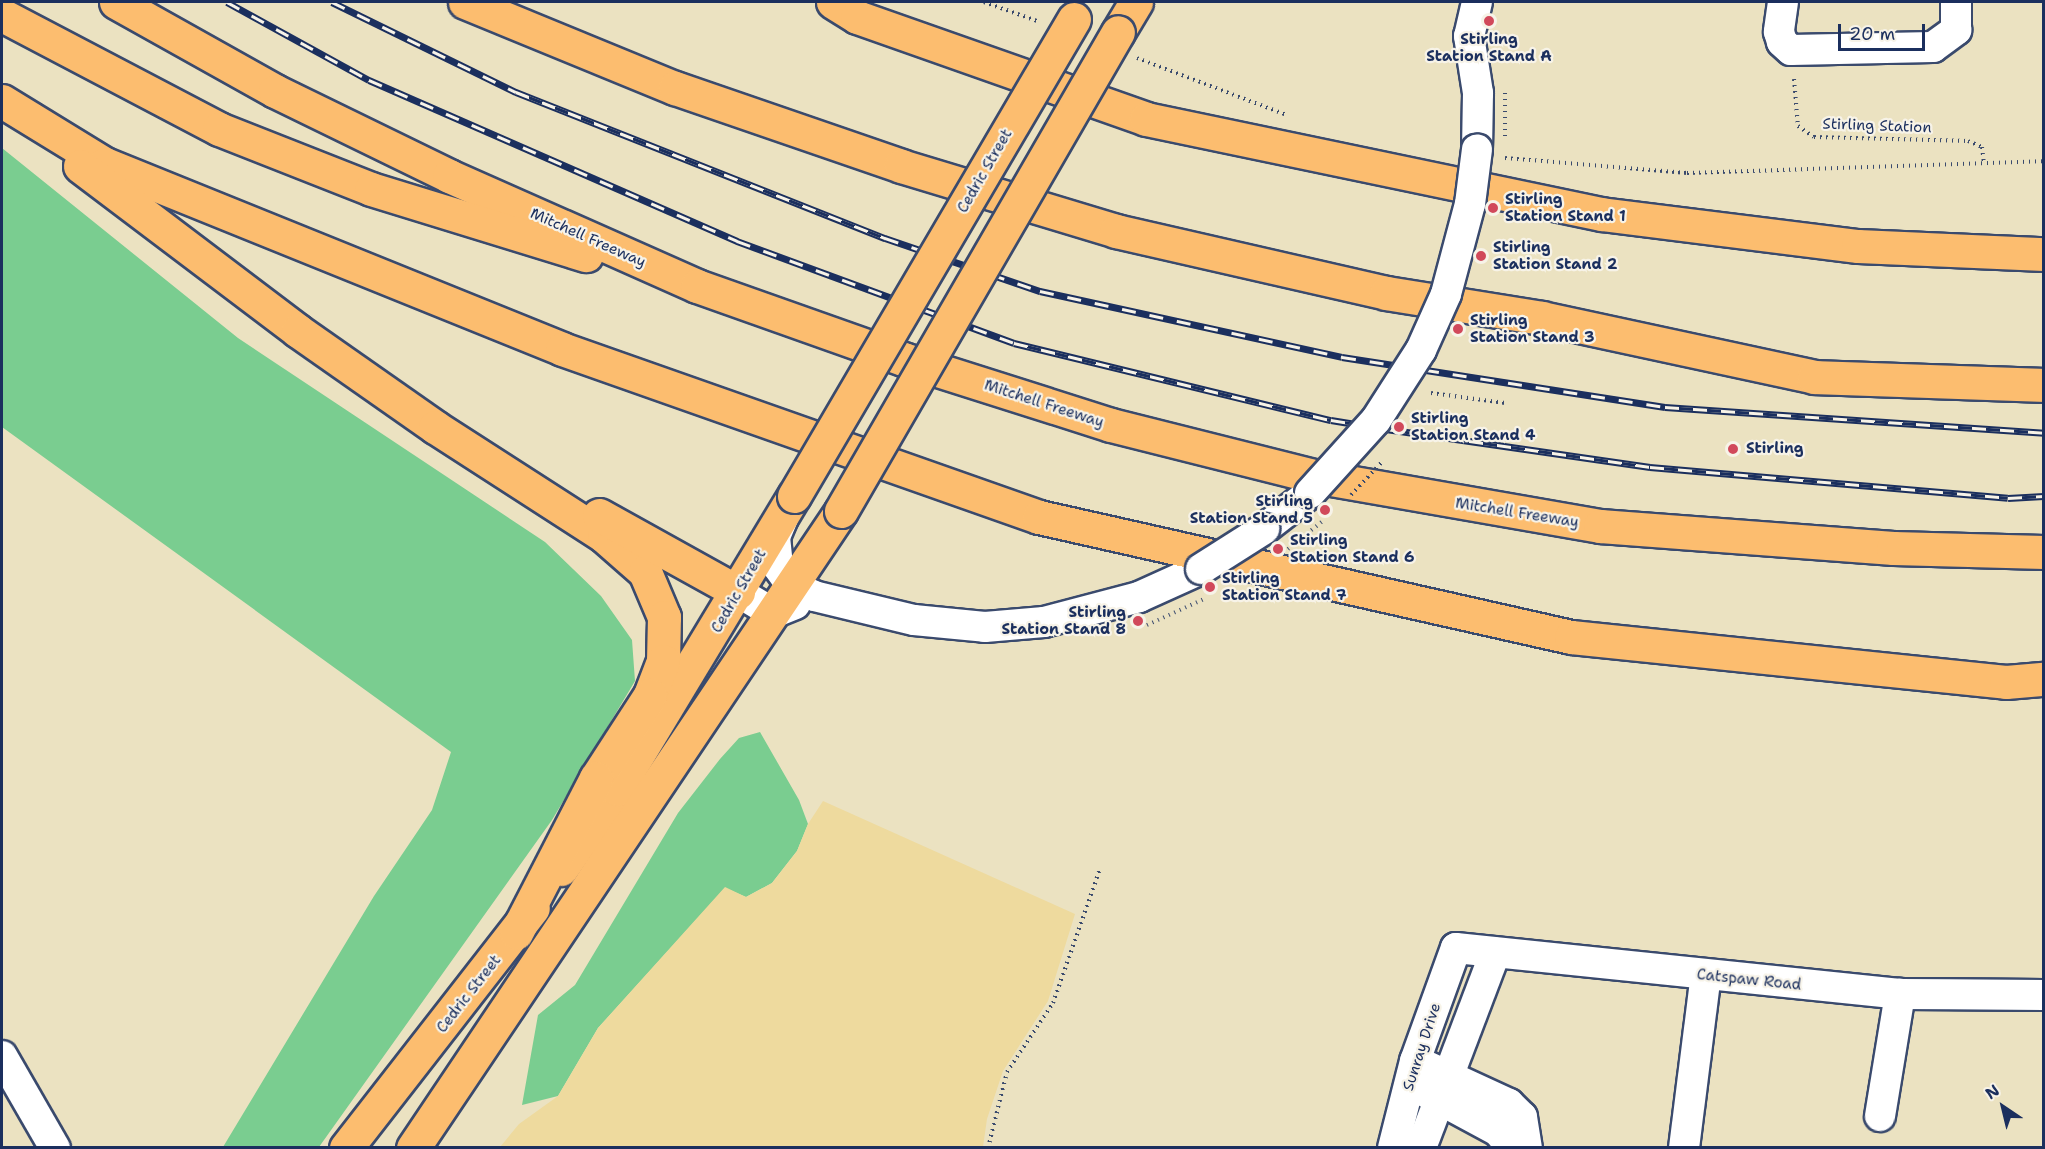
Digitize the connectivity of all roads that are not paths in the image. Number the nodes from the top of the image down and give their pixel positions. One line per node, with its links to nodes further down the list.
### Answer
1 (116, 2): 15 (main road, Mitchell Freeway)
2 (833, 2): 13 (main road)
3 (1136, 2): 20 (main road, bridge)
4 (1477, 2): 20 (street, bridge)
5 (1783, 2): 6 (street)
6 (1956, 2)
7 (473, 4): 16 (main road)
8 (1078, 10): 18 (main road, Cedric Street, bridge)
9 (2, 15): 15 (main road)
10 (2, 101): 23 (main road)
11 (2, 107): 17 (main road)
12 (2043, 235): 13 (main road)
13 (1966, 253): 14 (main road)
14 (2043, 254)
15 (697, 286): 19 (main road, Mitchell Freeway)
16 (2043, 385)
17 (535, 491): 21 (main road); 24 (main road)
18 (794, 496): 20 (street); 21 (main road, Cedric Street)
19 (2043, 552)
20 (803, 591): 22 (main road)
21 (738, 592): 22 (street); 24 (main road, Cedric Street)
22 (773, 613): 37 (main road)
23 (2043, 680)
24 (516, 933): 36 (main road, Cedric Street)
25 (1456, 948): 26 (street, Catspaw Road); 31 (street, Sunray Drive)
26 (1495, 953): 27 (street, Catspaw Road); 32 (street, Sunray Drive)
27 (1706, 975): 28 (street, Catspaw Road); 34 (street)
28 (1900, 994): 29 (street, Catspaw Road); 33 (street)
29 (2043, 995)
30 (2, 1056): 35 (street)
31 (1412, 1073): 32 (street); 38 (street, Sunray Drive)
32 (1442, 1086): 39 (street, Sunray Drive); 40 (street); 41 (street)
33 (1880, 1116)
34 (1685, 1144)
35 (54, 1148)
36 (346, 1148)
37 (413, 1148)
38 (1393, 1148)
39 (1421, 1148)
40 (1512, 1148)
41 (1527, 1148)

